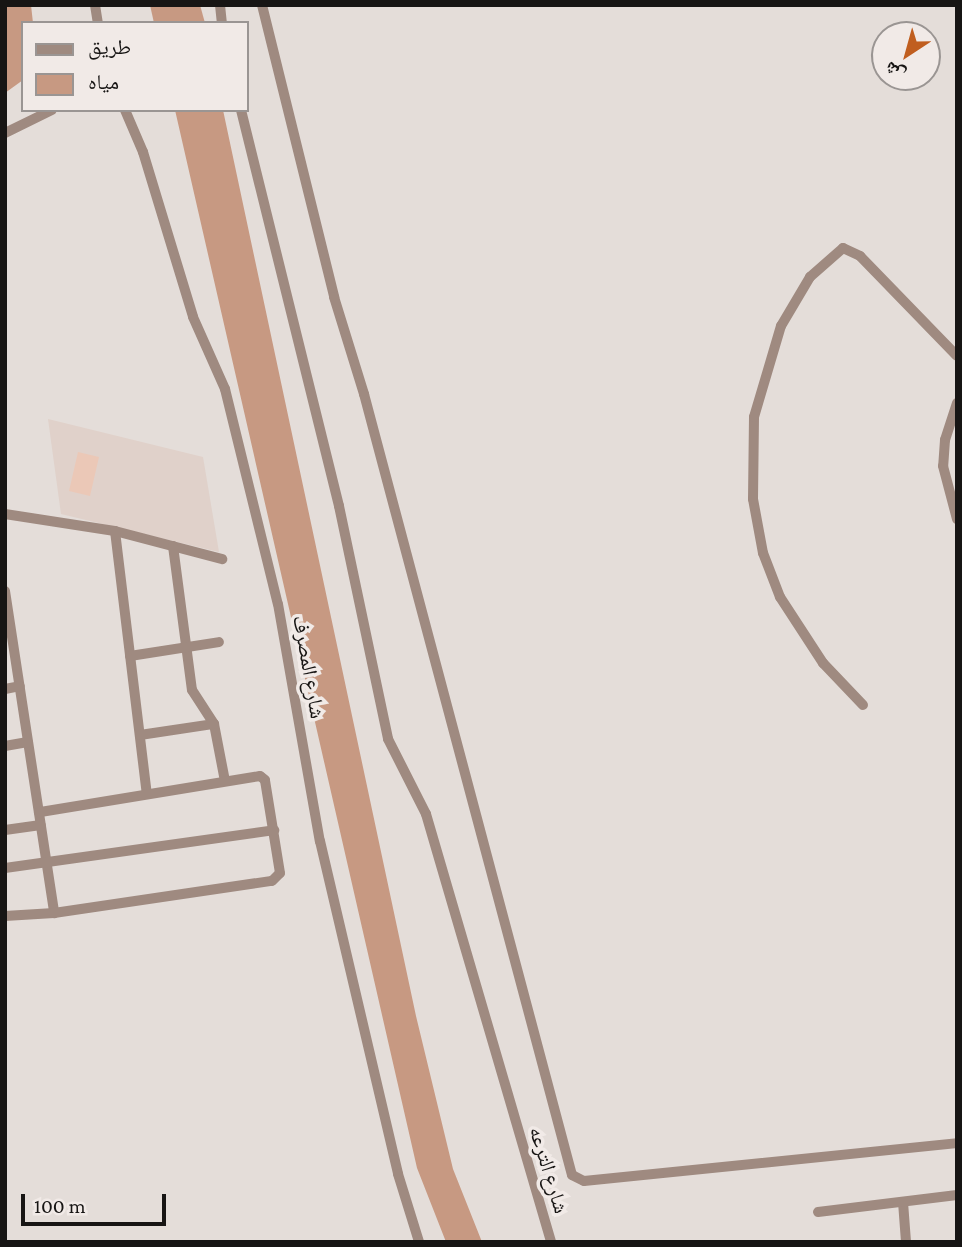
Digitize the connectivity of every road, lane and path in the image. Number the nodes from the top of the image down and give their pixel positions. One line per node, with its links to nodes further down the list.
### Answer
1 (262, 5): 34 (street)
2 (48, 112): 5 (street)
3 (126, 112): 38 (street, شارع المصرف)
4 (241, 112): 39 (street, شارع الترعه)
5 (5, 133)
6 (957, 356): 19 (street)
7 (957, 403): 9 (street)
8 (5, 514): 10 (street)
9 (957, 519)
10 (115, 531): 11 (street); 16 (street)
11 (173, 546): 12 (street); 15 (street)
12 (222, 559)
13 (5, 591): 17 (street)
14 (219, 642): 15 (street)
15 (186, 648): 16 (street); 20 (street)
16 (130, 656): 21 (street)
17 (20, 686): 18 (street); 22 (street)
18 (5, 689)
19 (863, 705)
20 (214, 724): 21 (street); 24 (street)
21 (140, 734): 25 (street)
22 (28, 742): 23 (street); 26 (street)
23 (5, 746)
24 (225, 781): 25 (street); 28 (street)
25 (147, 794): 26 (street)
26 (38, 812): 27 (street)
27 (41, 825): 29 (street); 30 (street)
28 (274, 830): 30 (street); 32 (street)
29 (5, 831)
30 (47, 865): 31 (street); 32 (street)
31 (5, 868)
32 (54, 913): 33 (street)
33 (5, 916)
34 (957, 1143)
35 (957, 1195): 36 (street)
36 (903, 1202): 37 (street); 40 (street)
37 (818, 1212)
38 (419, 1242)
39 (551, 1242)
40 (906, 1242)

